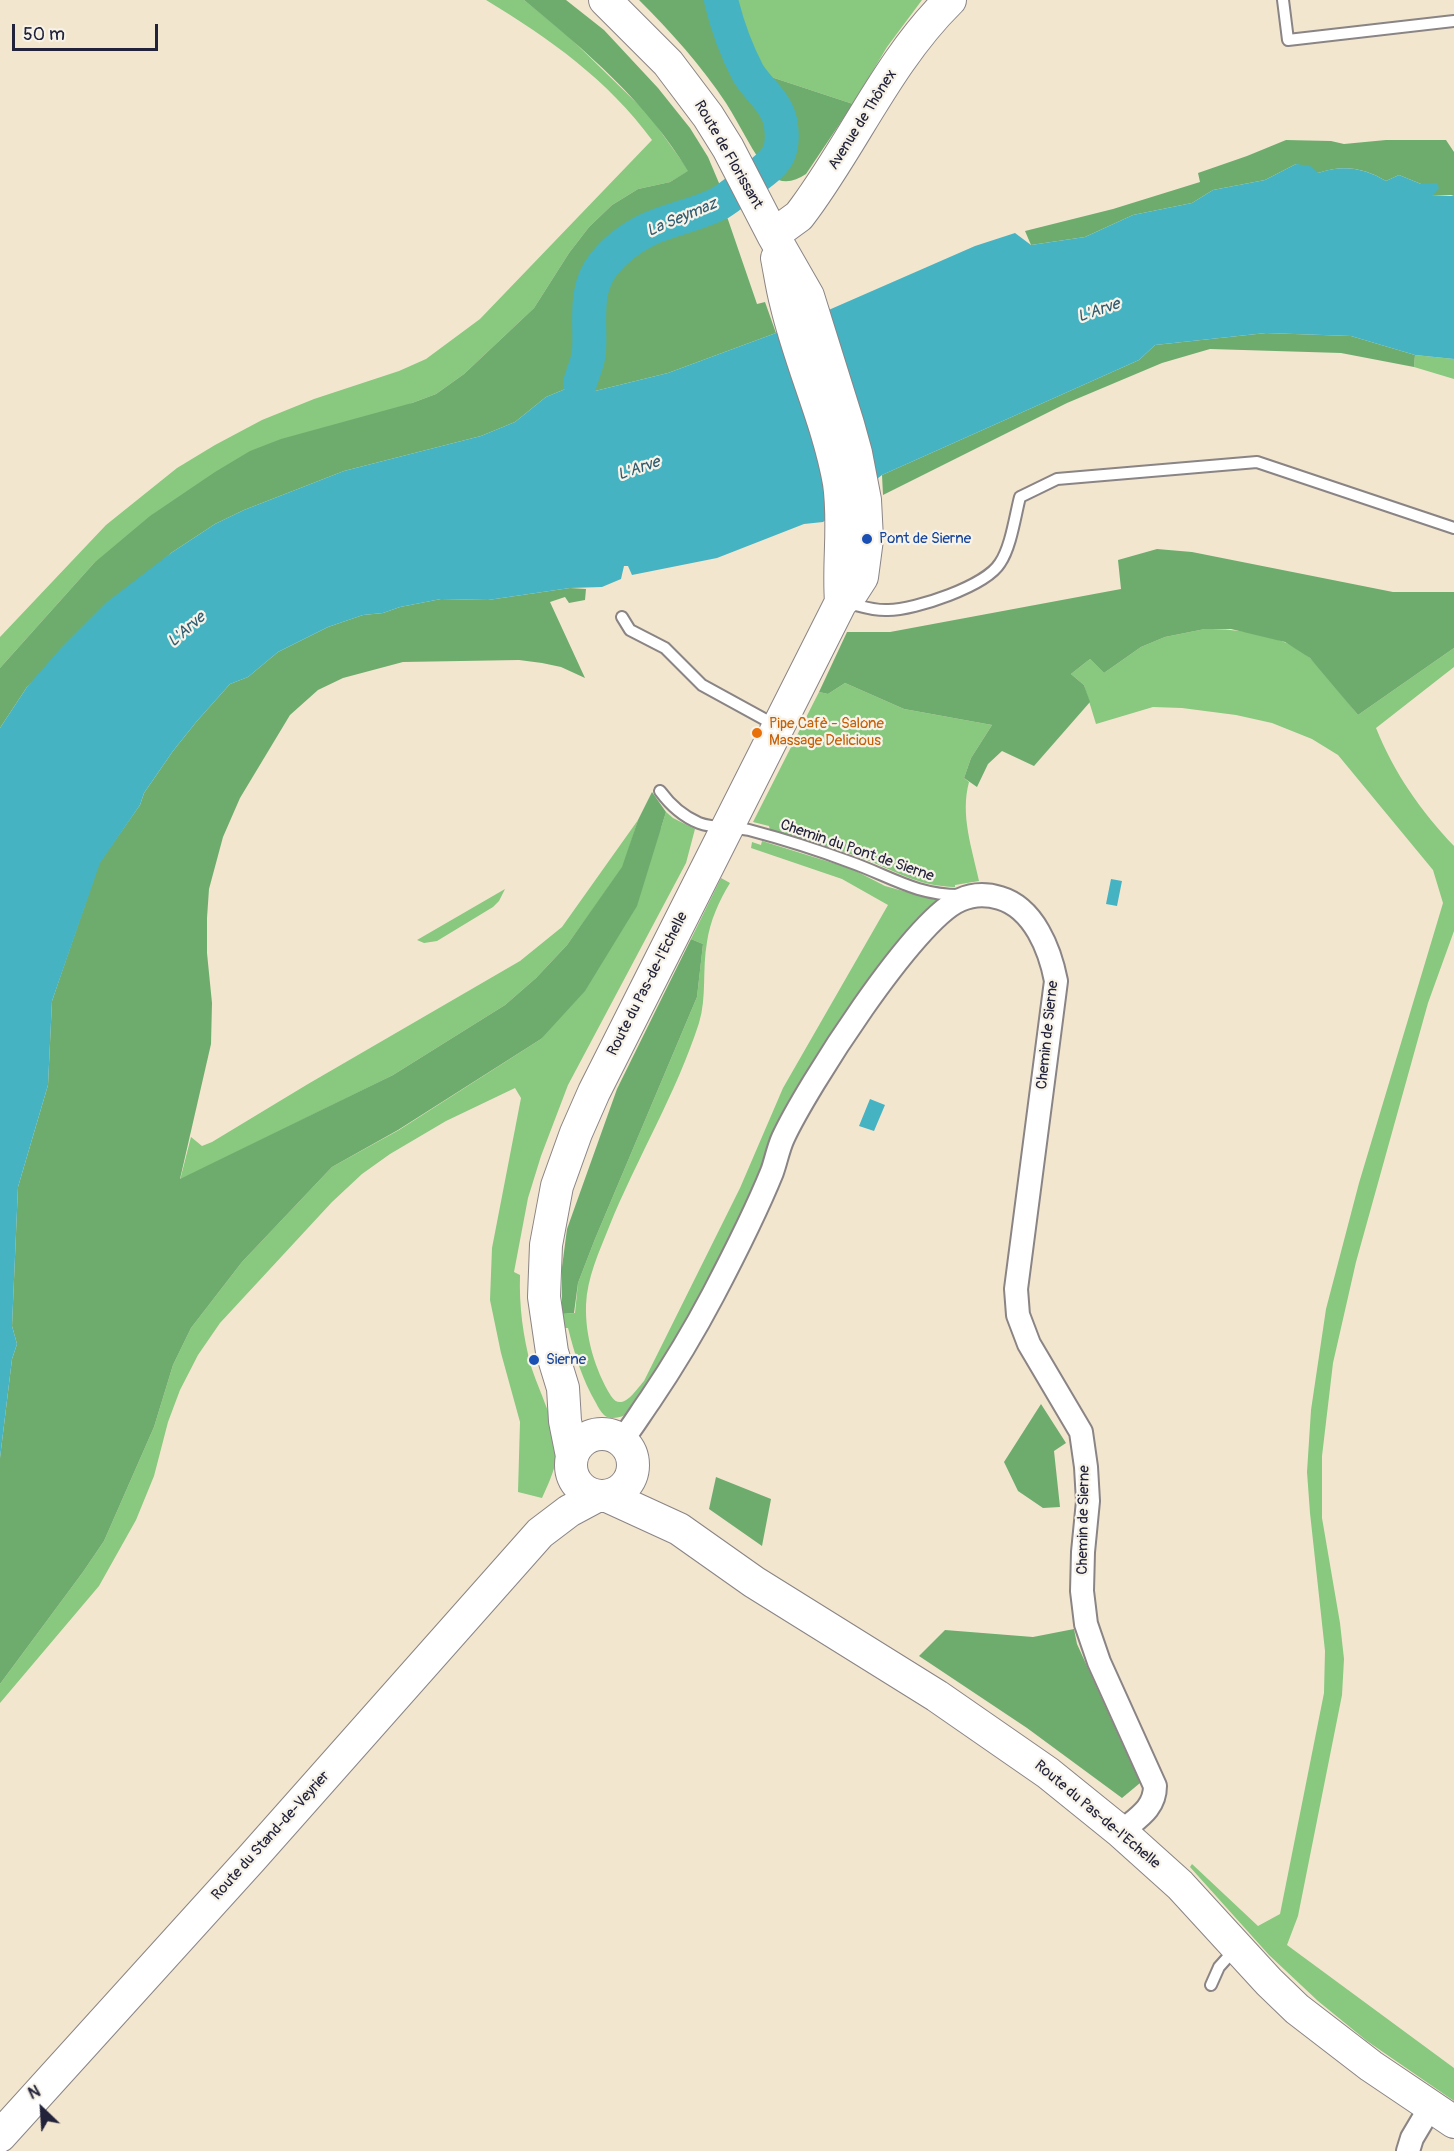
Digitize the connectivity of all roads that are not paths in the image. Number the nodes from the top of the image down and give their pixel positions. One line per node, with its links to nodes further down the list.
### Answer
1 (605, 0): 5 (main road, Route de Florissant)
2 (950, 0): 5 (main road, Avenue de Thônex)
3 (1283, 0): 4 (lane)
4 (1454, 21)
5 (769, 226): 6 (main road, Route de Florissant)
6 (797, 300): 7 (main road, Route de Florissant); 8 (main road, Route de Florissant)
7 (819, 408): 10 (main road, Route du Pas-de-l'Echelle)
8 (848, 424): 10 (main road, Route du Pas-de-l'Echelle)
9 (1454, 528): 10 (lane)
10 (845, 596): 12 (main road, Route du Pas-de-l'Echelle)
11 (622, 617): 12 (lane)
12 (778, 727): 14 (main road, Route du Pas-de-l'Echelle)
13 (660, 791): 14 (lane, Chemin du Pont de Sierne)
14 (728, 827): 15 (lane, Chemin du Pont de Sierne); 16 (main road, Route du Pas-de-l'Echelle)
15 (978, 895): 17 (street); 22 (street, Chemin de Sierne)
16 (563, 1388): 17 (main road, Route du Pas-de-l'Echelle); 18 (main road, Route du Pas-de-l'Echelle)
17 (620, 1444): 18 (main road); 19 (main road); 20 (main road, Route du Pas-de-l'Echelle)
18 (572, 1460): 19 (main road); 21 (main road, Route du Stand-de-Veyrier)
19 (602, 1496): 20 (main road, Route du Pas-de-l'Echelle); 21 (main road, Route du Stand-de-Veyrier)
20 (678, 1529): 22 (main road, Route du Pas-de-l'Echelle)
21 (540, 1533): 26 (main road, Route du Stand-de-Veyrier)
22 (1121, 1832): 23 (main road, Route du Pas-de-l'Echelle)
23 (1236, 1948): 24 (lane); 25 (main road, Route du Pas-de-l'Echelle)
24 (1211, 1985)
25 (1442, 2114): 27 (street)
26 (0, 2136)
27 (1408, 2151)

